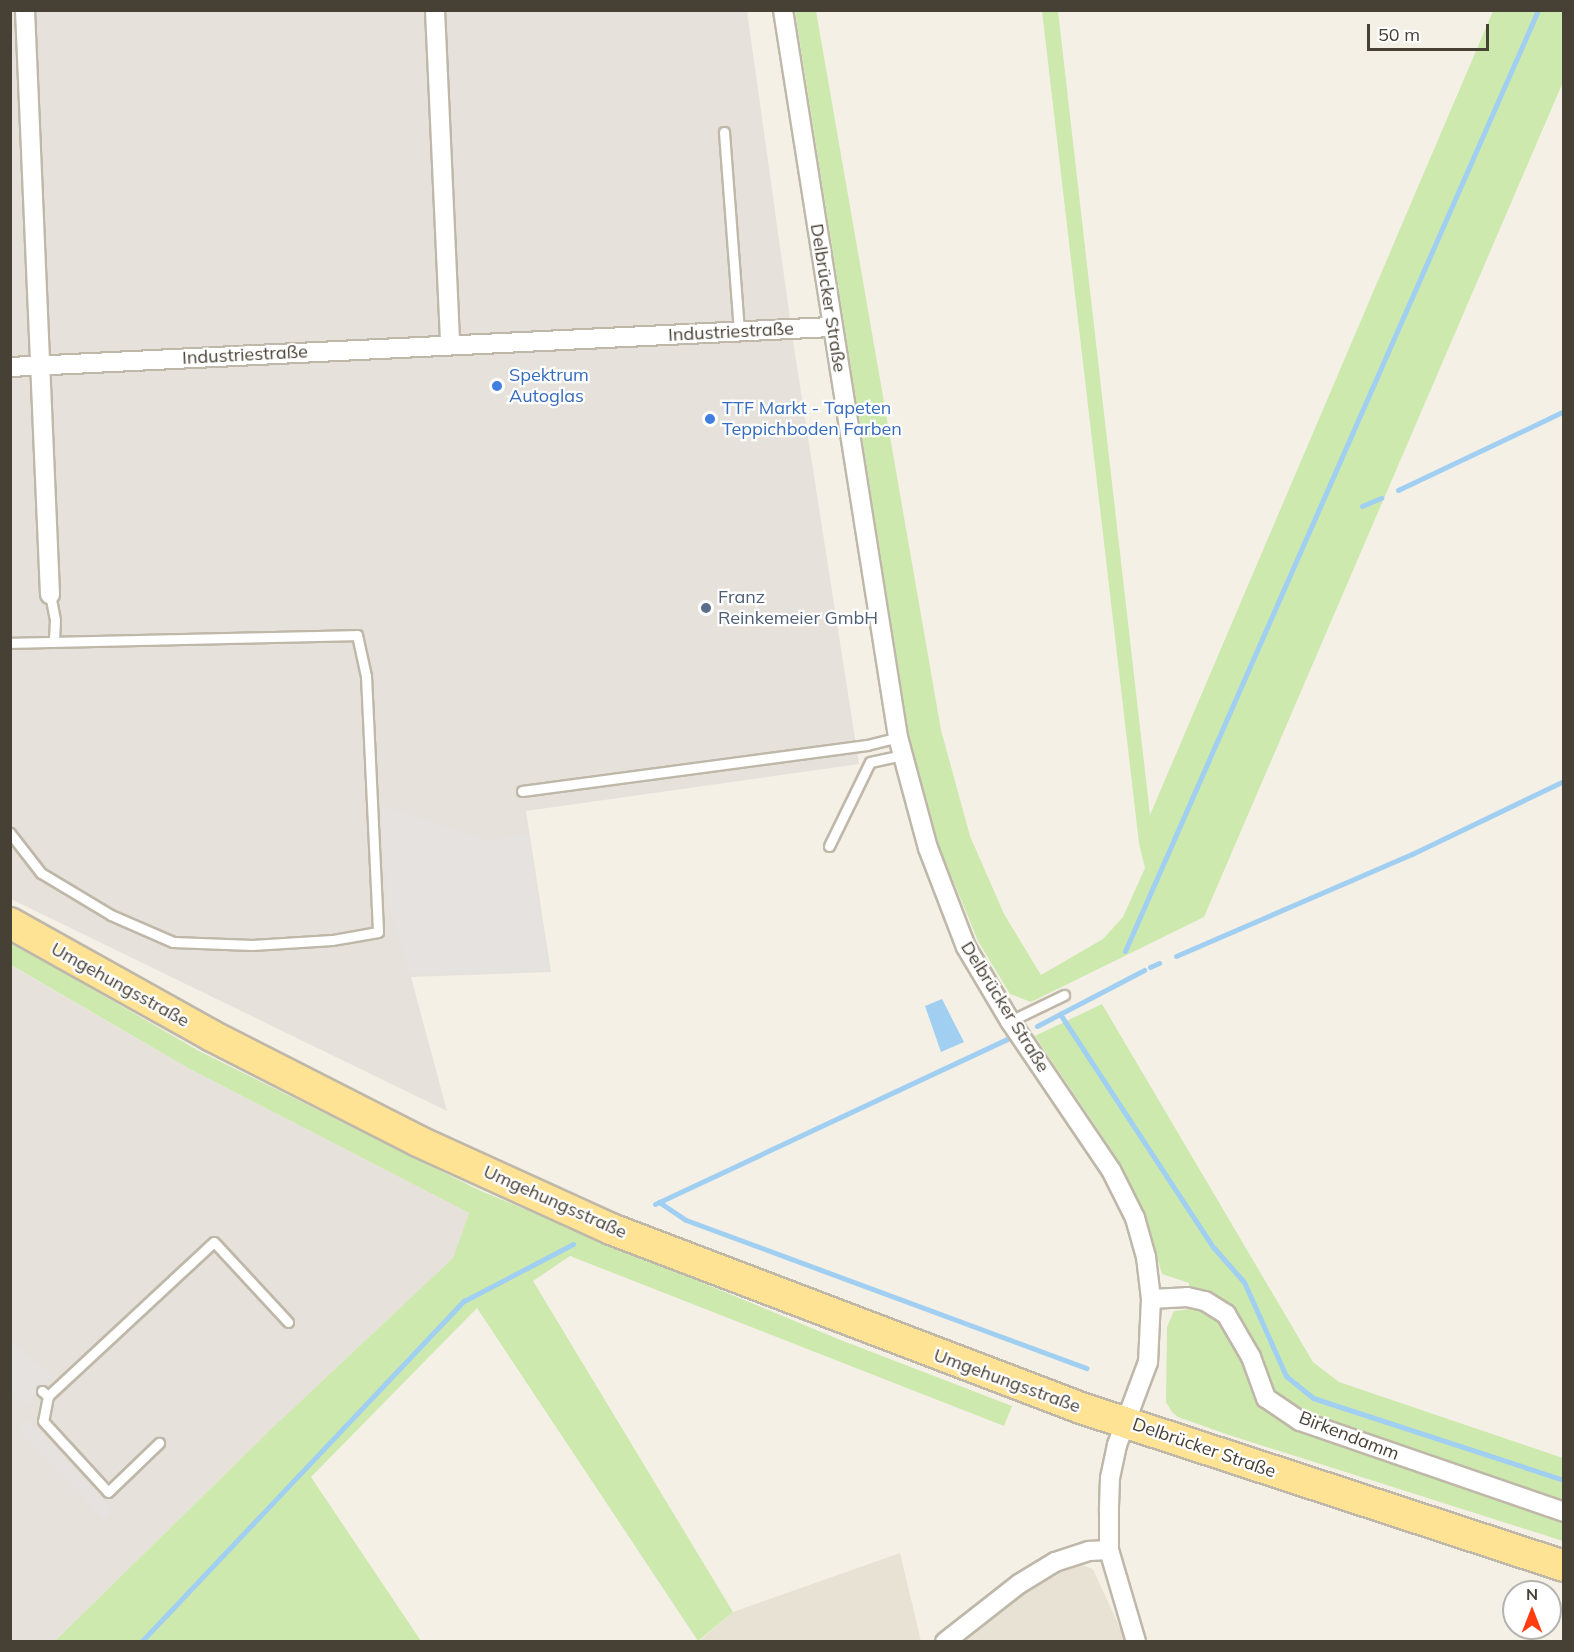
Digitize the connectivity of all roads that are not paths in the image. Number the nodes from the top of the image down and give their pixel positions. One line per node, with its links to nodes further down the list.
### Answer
1 (25, 10): 8 (street)
2 (435, 10): 7 (street)
3 (783, 10): 5 (street, Delbrücker Straße)
4 (724, 132): 6 (lane)
5 (832, 327): 6 (street, Industriestraße); 13 (street, Delbrücker Straße)
6 (739, 331): 7 (street, Industriestraße)
7 (450, 345): 8 (street, Industriestraße)
8 (40, 365): 9 (street, Industriestraße); 10 (street)
9 (10, 367)
10 (50, 594): 11 (lane)
11 (54, 642): 12 (lane); 16 (lane)
12 (10, 643)
13 (898, 736): 14 (street, Delbrücker Straße); 15 (lane)
14 (903, 755): 17 (lane); 20 (street, Delbrücker Straße)
15 (522, 791)
16 (10, 833)
17 (829, 846)
18 (10, 923): 23 (main road, Umgehungsstraße)
19 (1064, 994): 20 (lane)
20 (1010, 1021): 21 (street, Delbrücker Straße)
21 (1151, 1299): 23 (street, Delbrücker Straße); 25 (street, Birkendamm)
22 (288, 1322): 24 (lane)
23 (1125, 1424): 26 (street); 27 (main road, Delbrücker Straße)
24 (159, 1443)
25 (1563, 1512)
26 (1109, 1550): 28 (street); 29 (street)
27 (1563, 1566)
28 (945, 1641)
29 (1137, 1641)

